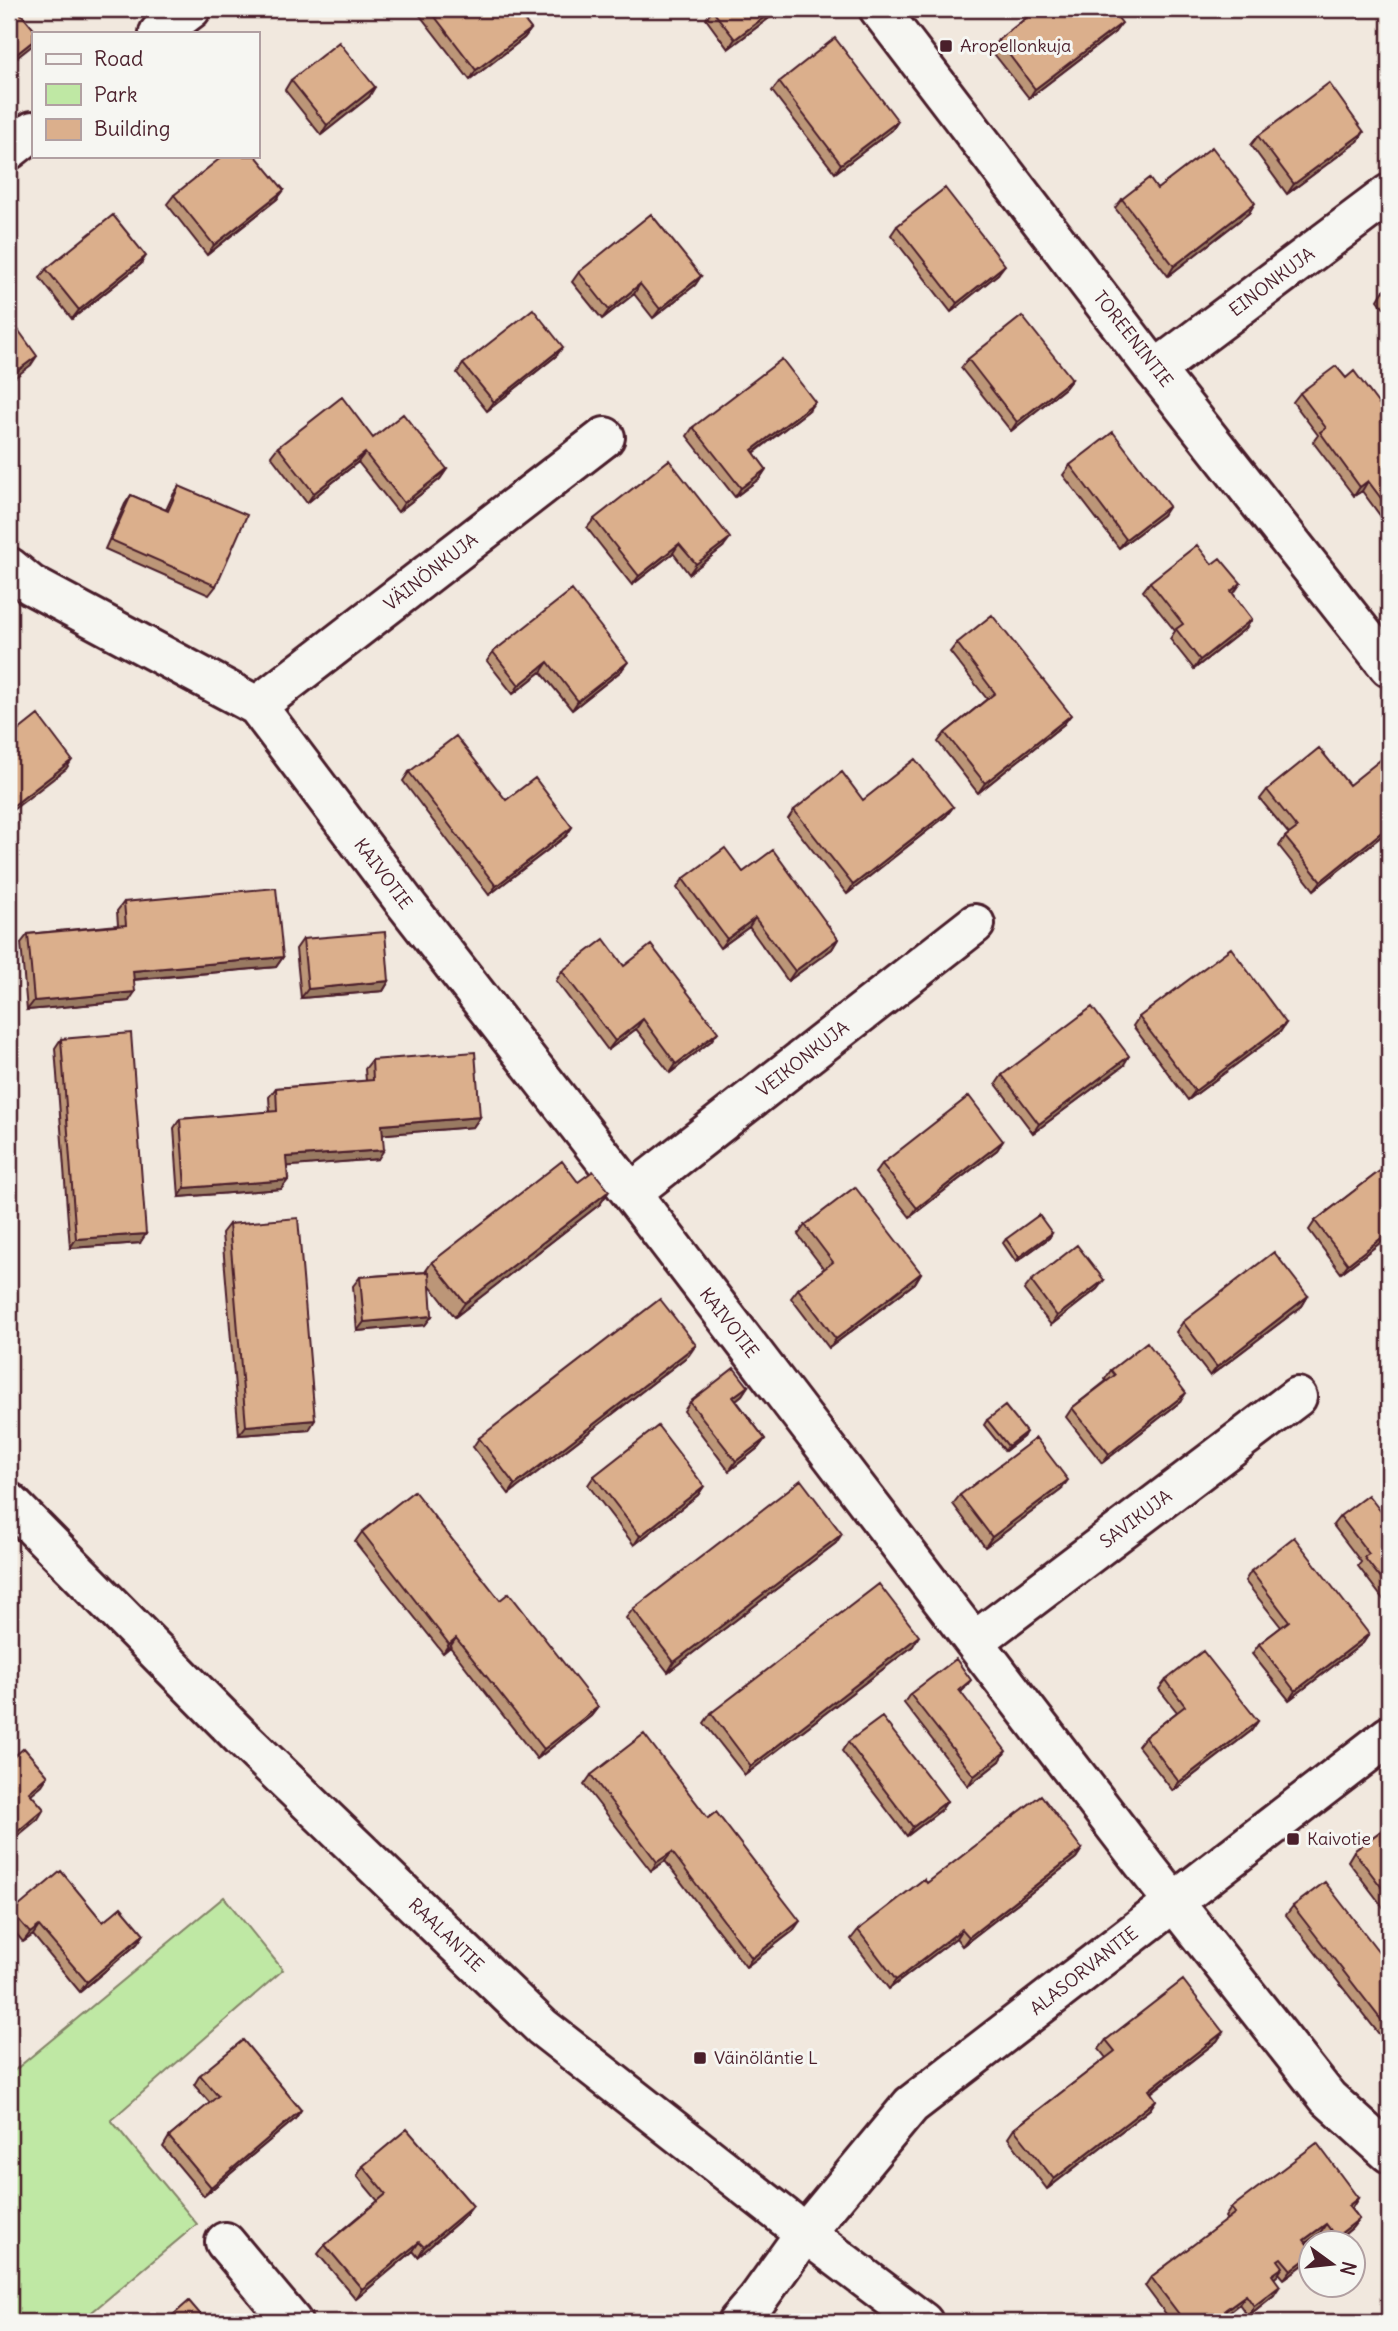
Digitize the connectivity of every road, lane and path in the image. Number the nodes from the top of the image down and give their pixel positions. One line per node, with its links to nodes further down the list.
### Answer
1 (191, 9): 3 (street)
2 (879, 9): 7 (street, TOREENINTIE)
3 (160, 32)
4 (32, 132): 5 (street)
5 (9, 150)
6 (1389, 194): 7 (street, EINONKUJA)
7 (1155, 370): 10 (street, TOREENINTIE)
8 (605, 437): 11 (street, VÄINÖNKUJA)
9 (9, 567): 11 (street, KAIVOTIE)
10 (1389, 667)
11 (257, 706): 13 (street, KAIVOTIE)
12 (975, 924): 13 (street, VEIKONKUJA)
13 (631, 1193): 16 (street, KAIVOTIE)
14 (1297, 1397): 16 (street, SAVIKUJA)
15 (9, 1503): 20 (street, RAALANTIE)
16 (975, 1641): 18 (street, KAIVOTIE)
17 (1389, 1736): 18 (street, ALASORVANTIE)
18 (1173, 1901): 19 (street, KAIVOTIE); 20 (street, ALASORVANTIE)
19 (1389, 2153)
20 (805, 2233): 23 (street, ALASORVANTIE); 24 (street, RAALANTIE)
21 (225, 2242): 22 (street)
22 (292, 2322)
23 (738, 2322)
24 (923, 2322)

